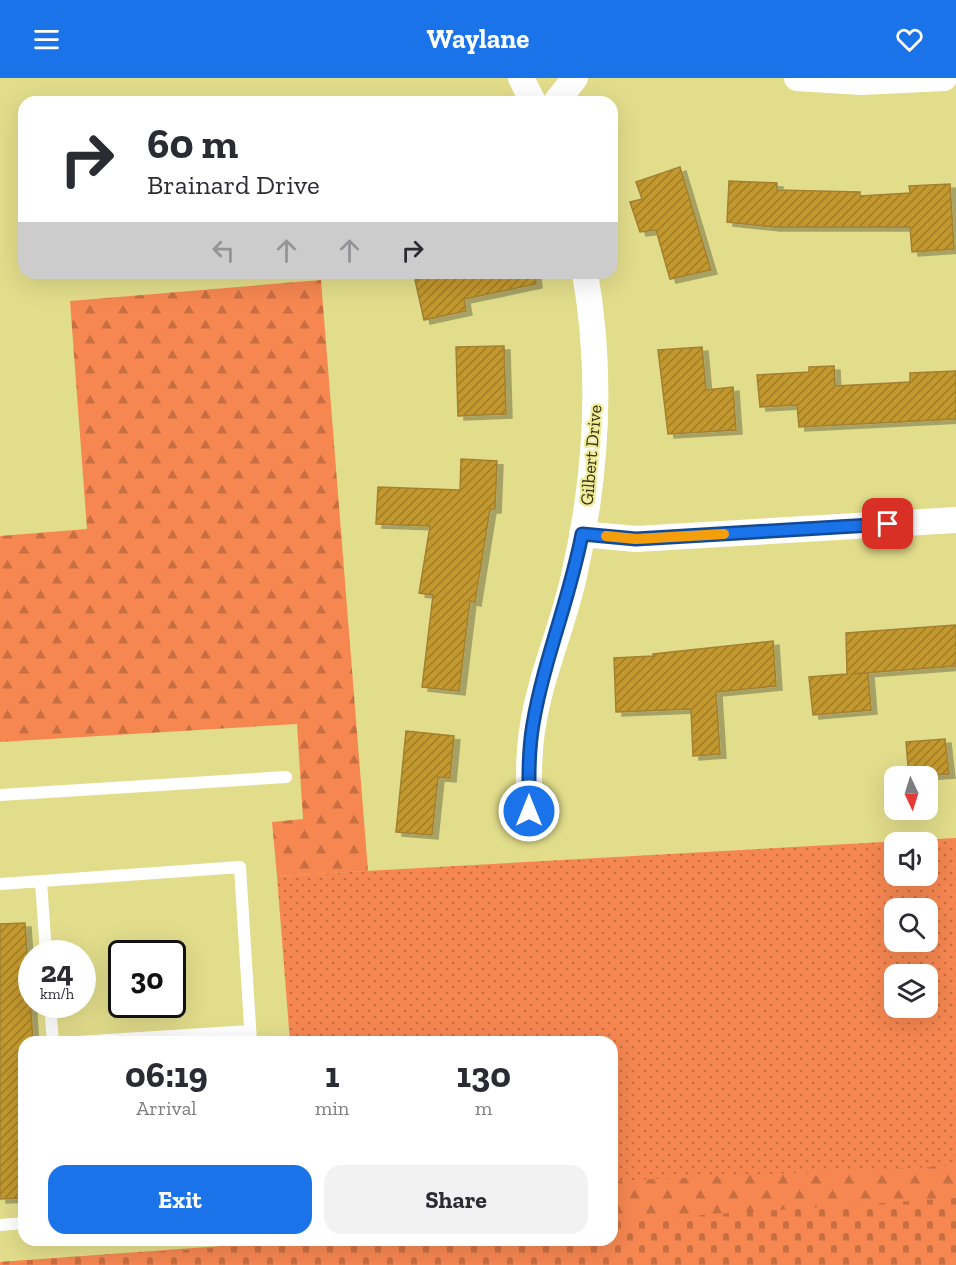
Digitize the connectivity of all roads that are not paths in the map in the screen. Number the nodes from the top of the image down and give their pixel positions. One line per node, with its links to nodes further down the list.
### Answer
1 (521, 78): 5 (street)
2 (575, 78): 6 (street)
3 (797, 78): 4 (street)
4 (944, 78)
5 (530, 96)
6 (561, 96)
7 (586, 279): 9 (street, Gilbert Drive)
8 (956, 520): 9 (street)
9 (582, 534): 12 (street, Gilbert Drive)
10 (286, 777): 11 (lane)
11 (0, 795)
12 (529, 811)
13 (41, 881): 14 (lane); 15 (lane); 18 (lane)
14 (0, 884)
15 (45, 940)
16 (51, 1018): 17 (lane)
17 (53, 1036)
18 (251, 1036)
19 (18, 1224): 20 (lane)
20 (0, 1225)

